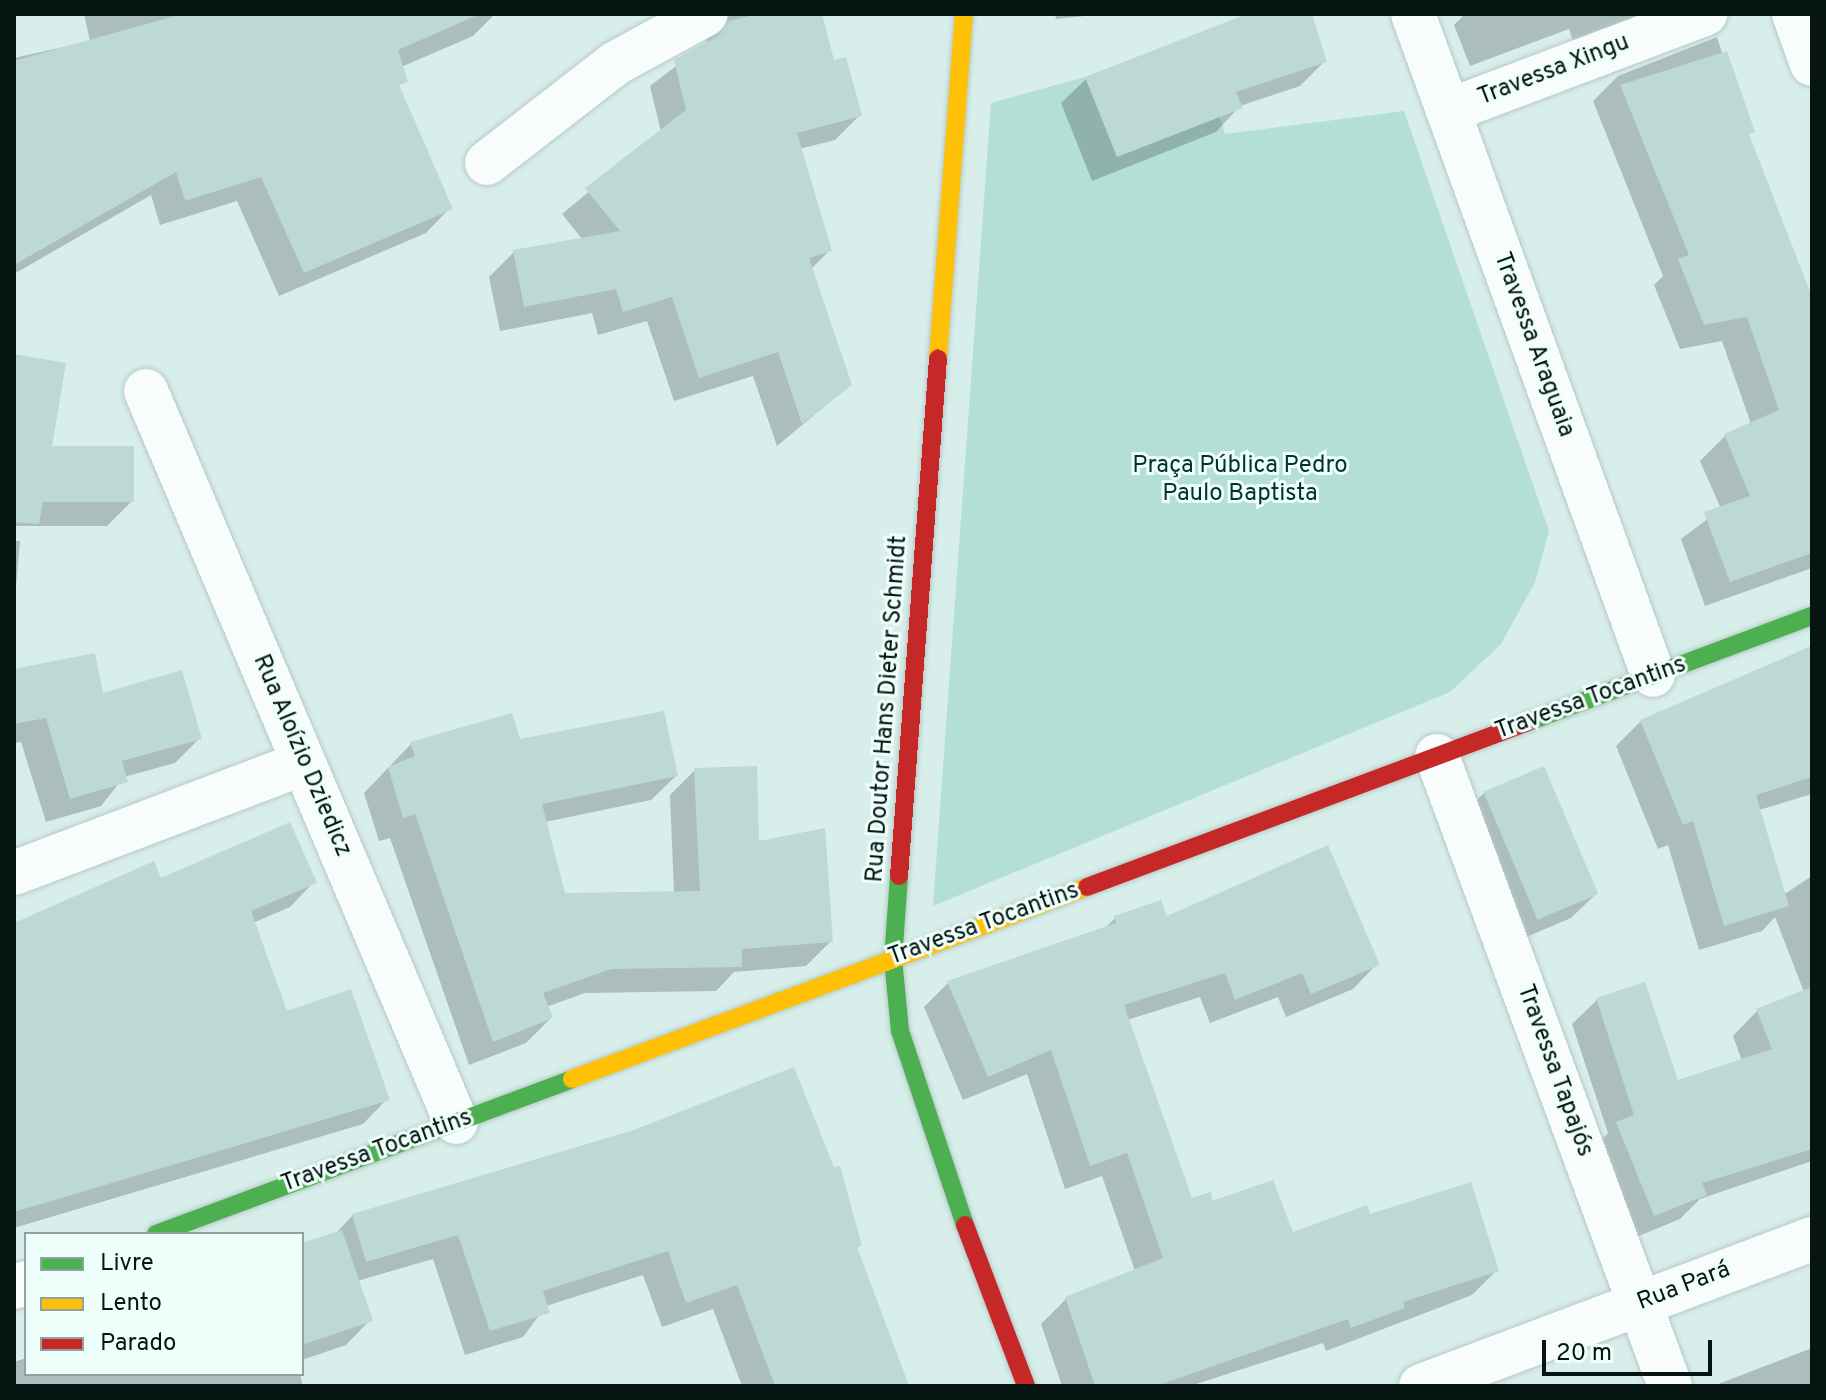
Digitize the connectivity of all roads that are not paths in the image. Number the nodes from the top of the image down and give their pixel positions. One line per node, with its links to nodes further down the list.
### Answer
1 (706, 14): 8 (street)
2 (964, 14): 15 (street, Rua Doutor Hans Dieter Schmidt)
3 (1413, 14): 7 (street, Travessa Araguaia)
4 (1705, 14): 7 (street, Travessa Xingu)
5 (1794, 14): 6 (street)
6 (1812, 64)
7 (1448, 111): 11 (street, Travessa Araguaia)
8 (487, 163)
9 (146, 391): 13 (street, Rua Aloízio Dziedicz)
10 (1812, 616): 11 (street, Travessa Tocantins)
11 (1653, 675): 12 (street, Travessa Tocantins)
12 (1437, 756): 15 (street, Travessa Tocantins); 19 (street, Travessa Tapajós)
13 (304, 763): 14 (street); 16 (street, Rua Aloízio Dziedicz)
14 (14, 873)
15 (893, 959): 16 (street, Travessa Tocantins); 20 (street, Rua Doutor Hans Dieter Schmidt)
16 (456, 1122): 17 (street, Travessa Tocantins)
17 (161, 1232)
18 (1812, 1239): 19 (street, Rua Pará)
19 (1640, 1304): 21 (street, Rua Pará); 22 (street, Travessa Tapajós)
20 (1026, 1386)
21 (1421, 1386)
22 (1670, 1386)

